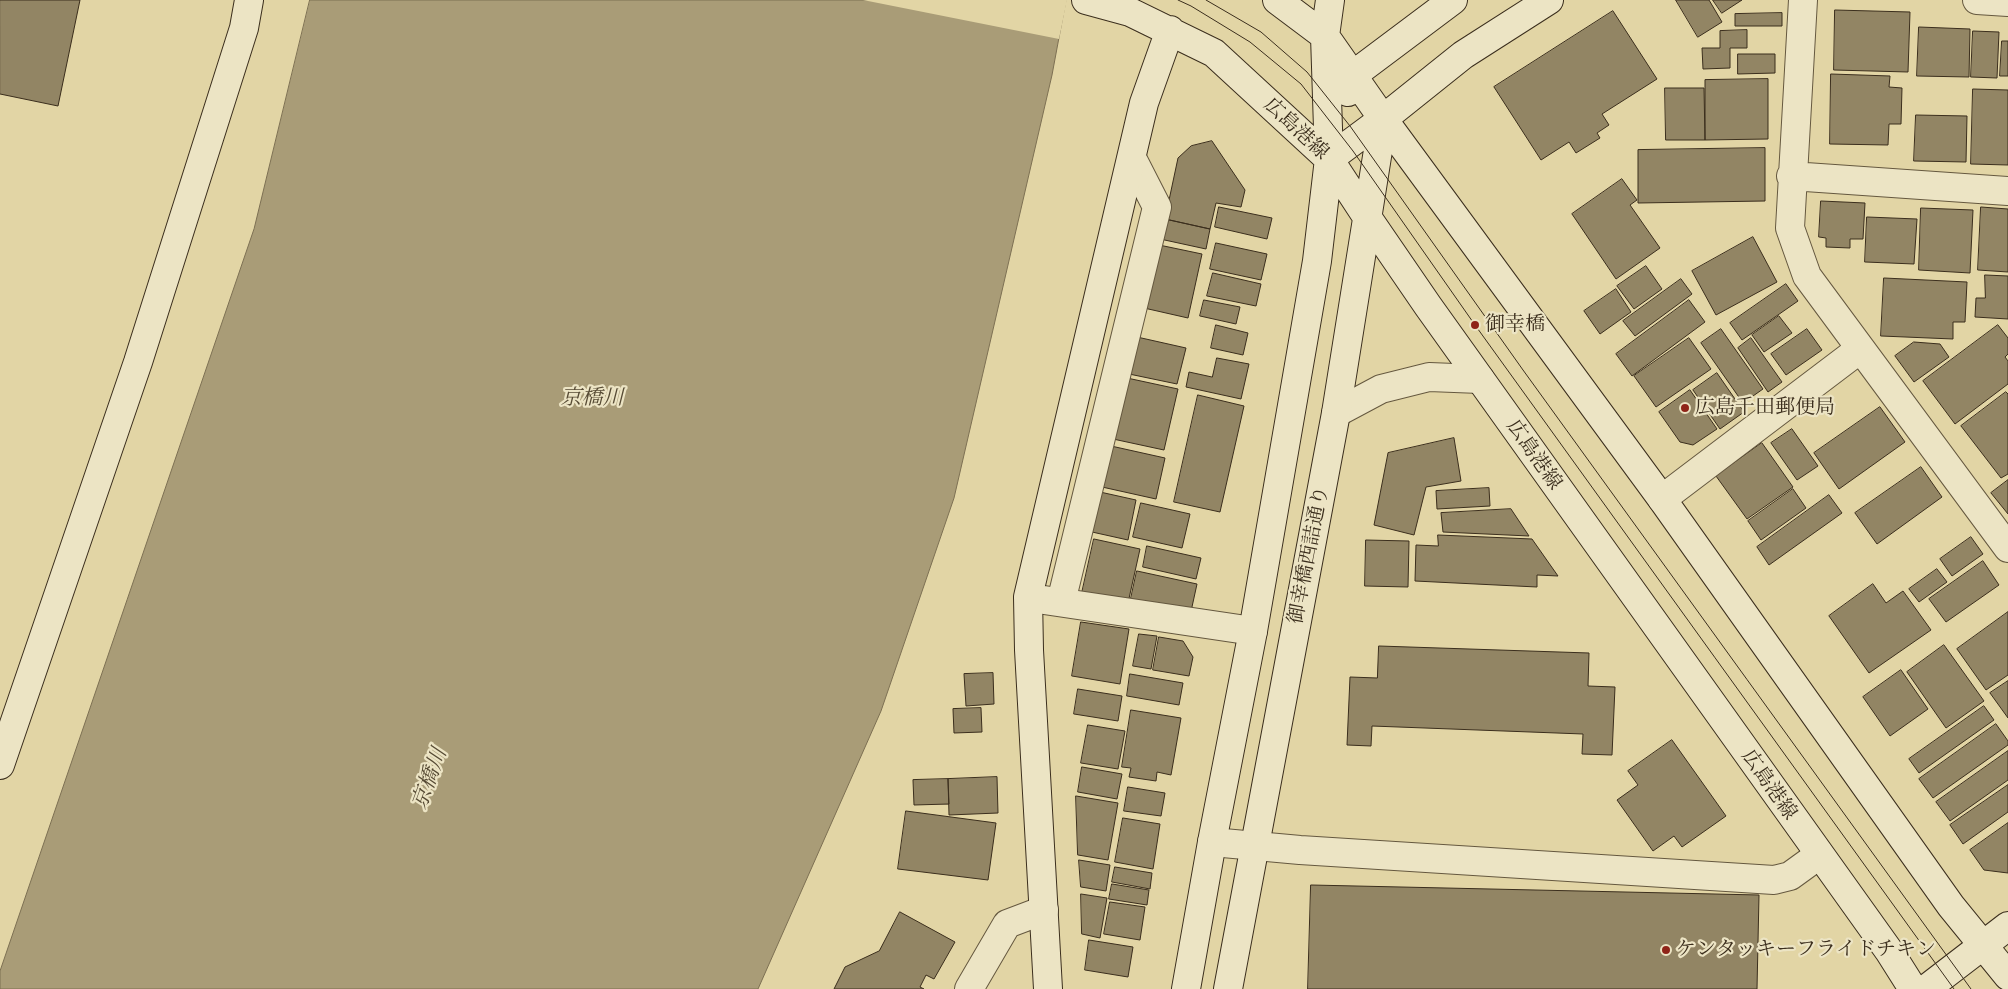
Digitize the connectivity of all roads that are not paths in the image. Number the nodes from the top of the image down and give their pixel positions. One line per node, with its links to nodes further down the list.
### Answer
1 (249, 0): 27 (street)
2 (1086, 0): 10 (street, 広島港線)
3 (1277, 0): 11 (street)
4 (1330, 0): 11 (street)
5 (1453, 0): 12 (street)
6 (1549, 0): 13 (street)
7 (1803, 0): 16 (street)
8 (1977, 0): 9 (street)
9 (2008, 2)
10 (1170, 30): 14 (street); 15 (street, 広島港線)
11 (1325, 36): 12 (street); 15 (street)
12 (1353, 75): 13 (street); 15 (street)
13 (1383, 119): 15 (street); 18 (street, 御幸橋西詰通り); 22 (street)
14 (1132, 158): 24 (street); 25 (street)
15 (1329, 159): 18 (street, 広島港線); 26 (street, 御幸橋西詰通り)
16 (1791, 176): 17 (street); 19 (street)
17 (2008, 191)
18 (1367, 218): 20 (street, 広島港線); 21 (street, 御幸橋西詰通り)
19 (1860, 349): 22 (street); 23 (street)
20 (1480, 379): 21 (street); 30 (street, 広島港線)
21 (1336, 413): 29 (street, 御幸橋西詰通り)
22 (1662, 499): 33 (street)
23 (2008, 548)
24 (1028, 597): 25 (street); 31 (street)
25 (1061, 602): 26 (street)
26 (1253, 631): 28 (street, 御幸橋西詰通り)
27 (0, 765)
28 (1212, 842): 29 (street); 37 (street, 御幸橋西詰通り)
29 (1254, 846): 30 (street); 38 (street, 御幸橋西詰通り)
30 (1819, 854): 39 (street, 広島港線)
31 (1044, 910): 35 (street); 36 (street)
32 (2008, 926): 33 (street)
33 (1984, 945): 34 (street); 40 (street)
34 (2008, 976)
35 (969, 989)
36 (1048, 989)
37 (1186, 989)
38 (1228, 989)
39 (1913, 989)
40 (1926, 989)

